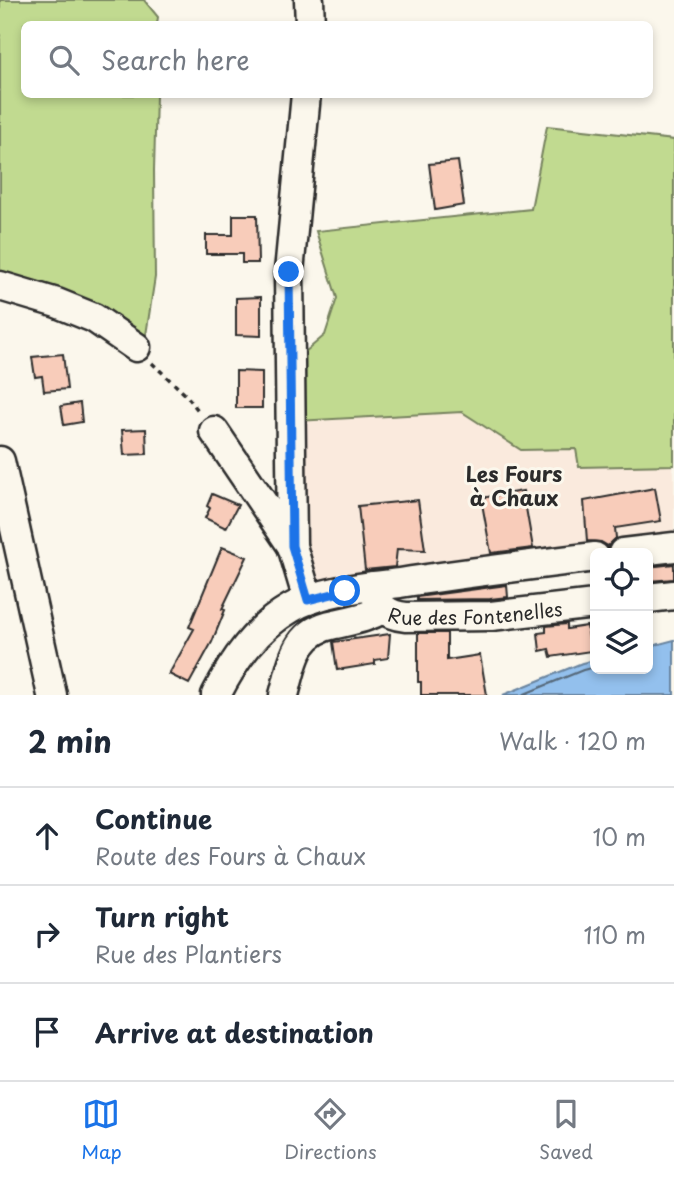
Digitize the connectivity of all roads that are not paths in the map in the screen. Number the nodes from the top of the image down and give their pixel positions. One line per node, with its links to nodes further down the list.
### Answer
1 (309, 0): 2 (street)
2 (310, 21)
3 (306, 98): 8 (street)
4 (0, 286): 5 (street)
5 (136, 346)
6 (214, 431): 8 (street)
7 (0, 461): 17 (street)
8 (292, 546): 15 (street)
9 (674, 547): 10 (street)
10 (653, 549)
11 (590, 558): 14 (street)
12 (674, 595): 13 (street)
13 (653, 597)
14 (378, 598): 15 (street); 16 (street, Rue des Fontenelles); 19 (street)
15 (308, 600): 18 (street)
16 (590, 605)
17 (52, 695)
18 (216, 695)
19 (285, 695)

